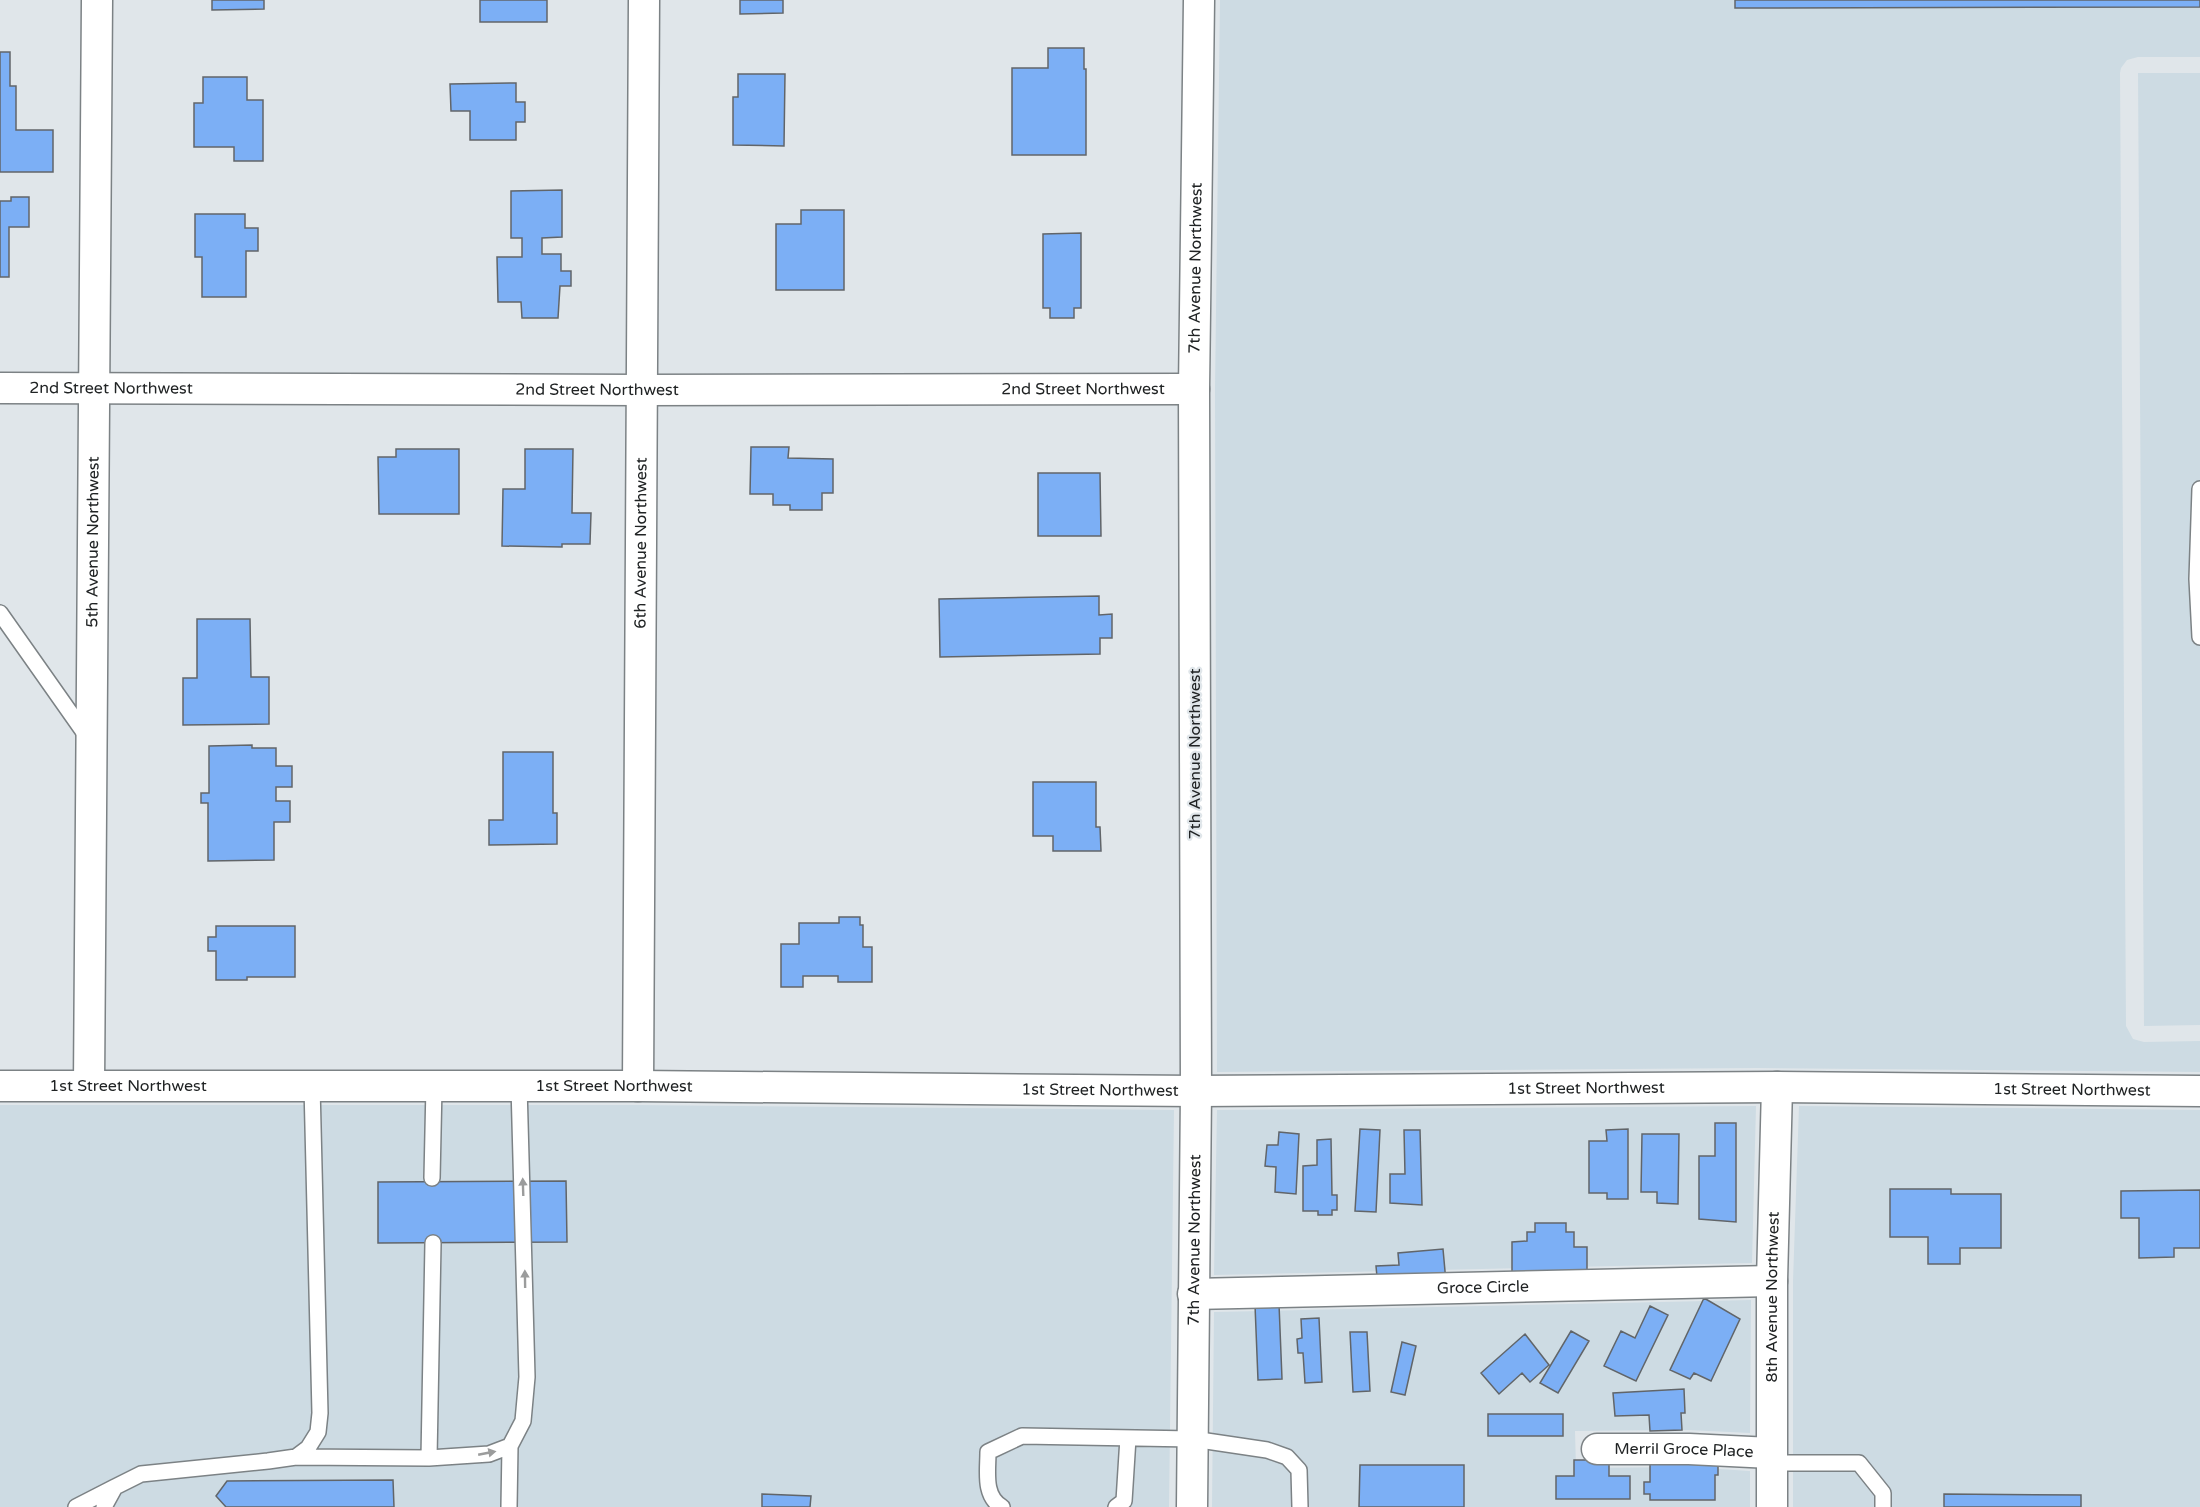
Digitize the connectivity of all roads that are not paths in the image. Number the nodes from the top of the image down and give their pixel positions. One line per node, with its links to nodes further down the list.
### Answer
1 (97, 0): 5 (street, 5th Avenue Northwest)
2 (644, 0): 7 (street, 6th Avenue Northwest)
3 (1199, 0): 6 (street, 7th Avenue Northwest)
4 (0, 388): 5 (street, 2nd Street Northwest)
5 (93, 389): 7 (street, 2nd Street Northwest); 11 (street, 5th Avenue Northwest)
6 (1194, 389): 7 (street, 2nd Street Northwest); 19 (street, 7th Avenue Northwest)
7 (641, 390): 17 (street, 6th Avenue Northwest)
8 (2200, 489): 10 (lane)
9 (0, 613): 11 (lane)
10 (2200, 637)
11 (91, 741): 12 (street, 5th Avenue Northwest)
12 (89, 1085): 13 (street, 1st Street Northwest); 14 (street, 1st Street Northwest)
13 (0, 1086)
14 (312, 1086): 15 (street, 1st Street Northwest); 29 (lane)
15 (434, 1086): 16 (street, 1st Street Northwest); 21 (lane)
16 (519, 1086): 17 (street, 1st Street Northwest); 27 (lane, one-way to 16)
17 (638, 1086): 19 (street, 1st Street Northwest)
18 (1778, 1087): 19 (street, 1st Street Northwest); 20 (street, 1st Street Northwest); 23 (street, 8th Avenue Northwest)
19 (1196, 1091): 24 (street, 7th Avenue Northwest)
20 (2200, 1091)
21 (432, 1178)
22 (433, 1242): 30 (lane)
23 (1772, 1281): 24 (street, Groce Circle); 31 (street, 8th Avenue Northwest)
24 (1193, 1294): 26 (street, 7th Avenue Northwest)
25 (1128, 1438): 26 (lane); 36 (lane); 37 (lane)
26 (1193, 1439): 38 (street, 7th Avenue Northwest); 39 (lane)
27 (510, 1446): 30 (lane, one-way to 27); 35 (lane)
28 (1597, 1449): 31 (street, Merril Groce Place)
29 (296, 1457): 30 (lane); 32 (lane)
30 (429, 1458)
31 (1771, 1458): 40 (street, 8th Avenue Northwest); 41 (lane)
32 (115, 1487): 33 (lane); 34 (lane)
33 (76, 1507)
34 (104, 1507)
35 (509, 1507)
36 (1002, 1507)
37 (1116, 1507)
38 (1192, 1507)
39 (1300, 1507)
40 (1772, 1507)
41 (1883, 1507)

